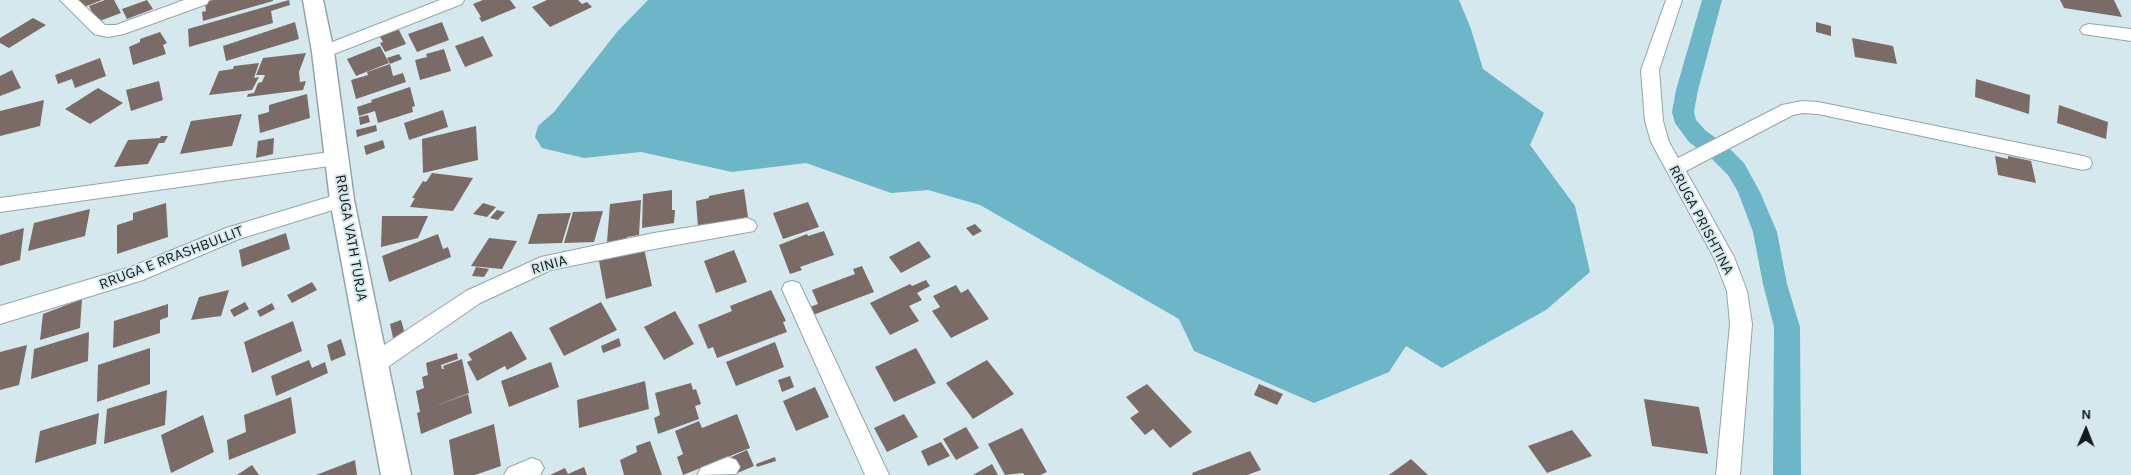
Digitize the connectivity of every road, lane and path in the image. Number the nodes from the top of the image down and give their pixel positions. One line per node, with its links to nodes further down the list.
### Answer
1 (68, 0): 2 (street)
2 (201, 0)
3 (313, 0): 8 (street, RRUGA VATH TURJA)
4 (456, 0): 8 (street)
5 (1674, 0): 11 (street, RRUGA PRISHTINA)
6 (2089, 30): 7 (street)
7 (2131, 35)
8 (323, 52): 9 (street, RRUGA VATH TURJA)
9 (336, 158): 12 (street, RRUGA VATH TURJA); 13 (street)
10 (2083, 163): 11 (street)
11 (1675, 169): 20 (street, RRUGA PRISHTINA)
12 (342, 200): 16 (street, RRUGA E RRASHBULLIT); 17 (street, RRUGA VATH TURJA)
13 (0, 205)
14 (748, 226): 17 (street, RINIA)
15 (792, 289): 19 (street)
16 (0, 315)
17 (374, 364): 18 (street, RRUGA VATH TURJA)
18 (396, 475)
19 (877, 475)
20 (1728, 475)

